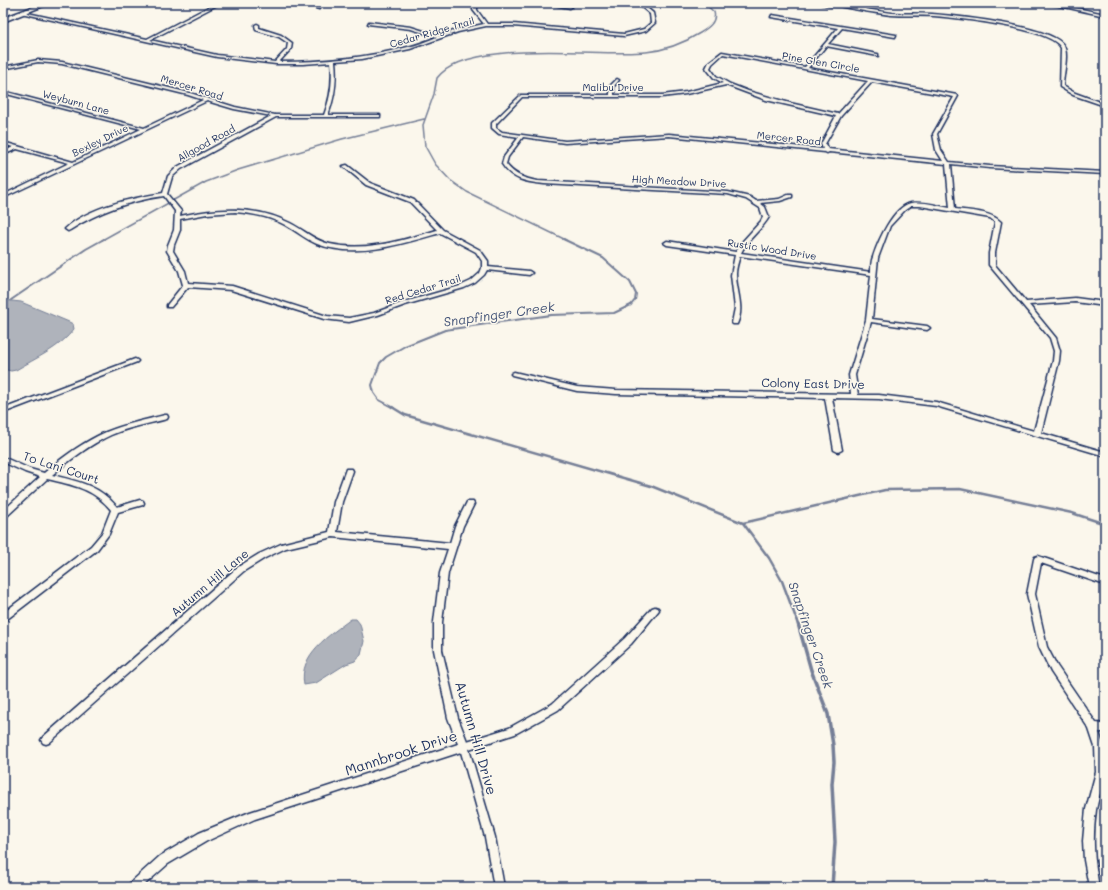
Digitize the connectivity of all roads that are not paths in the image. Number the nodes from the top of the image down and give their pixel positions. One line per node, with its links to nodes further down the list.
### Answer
1 (37, 3): 16 (main road)
2 (48, 3): 14 (main road)
3 (219, 3): 25 (street)
4 (318, 3): 12 (street)
5 (479, 3): 21 (street)
6 (544, 3): 11 (street)
7 (639, 3): 21 (street, Cedar Ridge Trail)
8 (821, 3): 13 (street)
9 (868, 3): 13 (street)
10 (1048, 3): 15 (street)
11 (570, 7)
12 (318, 8)
13 (863, 9): 38 (street)
14 (23, 13): 18 (main road); 25 (street, Cedar Ridge Trail)
15 (1105, 15)
16 (3, 16)
17 (772, 16): 22 (street)
18 (3, 20)
19 (368, 23): 24 (street)
20 (257, 25): 29 (street)
21 (486, 25): 24 (street, Cedar Ridge Trail)
22 (841, 27): 23 (street); 26 (street)
23 (895, 36)
24 (440, 38): 28 (street, Cedar Ridge Trail)
25 (148, 40): 29 (street, Cedar Ridge Trail)
26 (825, 45): 27 (street); 31 (street)
27 (877, 55)
28 (333, 61): 29 (street, Cedar Ridge Trail); 40 (street)
29 (276, 63)
30 (3, 68): 37 (street, Mercer Road)
31 (806, 68): 33 (street, Pine Glen Circle); 34 (street, Pine Glen Circle)
32 (617, 80): 36 (street)
33 (871, 80): 41 (street); 51 (street, Pine Glen Circle)
34 (726, 84): 36 (street, Malibu Drive); 41 (street, Pine Glen Circle)
35 (3, 92): 44 (street, Weyburn Lane)
36 (612, 96): 39 (street, Malibu Drive)
37 (206, 100): 42 (street, Mercer Road); 44 (street, Bexley Drive)
38 (1105, 105)
39 (506, 112): 45 (street, Mercer Road)
40 (326, 115): 42 (street, Mercer Road); 43 (street, Mercer Road)
41 (840, 115): 48 (street)
42 (275, 116): 54 (street, Allgood Road)
43 (378, 116)
44 (144, 129): 50 (street, Bexley Drive)
45 (522, 136): 48 (street, Mercer Road); 57 (street, High Meadow Drive)
46 (3, 143): 47 (street)
47 (17, 147): 49 (street); 50 (street)
48 (827, 152): 51 (street, Mercer Road)
49 (3, 154)
50 (73, 163): 56 (street, Bexley Drive)
51 (948, 163): 53 (street, Mercer Road); 58 (street, Pine Glen Circle)
52 (345, 166): 61 (street)
53 (1105, 173)
54 (165, 194): 59 (street); 60 (street)
55 (790, 196): 57 (street)
56 (3, 197)
57 (757, 202): 63 (street)
58 (953, 209): 66 (street); 68 (street)
59 (179, 218): 61 (street); 67 (street)
60 (68, 229)
61 (441, 231): 64 (street)
62 (667, 243): 63 (street, Rustic Wood Drive)
63 (738, 253): 66 (street, Rustic Wood Drive); 72 (street)
64 (485, 268): 65 (street); 67 (street, Red Cedar Trail)
65 (529, 273)
66 (873, 274): 71 (street)
67 (186, 285): 70 (street)
68 (1024, 304): 69 (street); 80 (street)
69 (1105, 304)
70 (169, 306)
71 (869, 320): 73 (street); 77 (street)
72 (736, 323)
73 (927, 328)
74 (135, 361): 78 (street)
75 (514, 374): 76 (street, Colony East Drive)
76 (828, 396): 77 (street, Colony East Drive); 81 (street)
77 (855, 396): 80 (street, Colony East Drive)
78 (3, 411)
79 (165, 416): 85 (street)
80 (1037, 433): 82 (street, Colony East Drive)
81 (838, 450)
82 (1105, 454)
83 (3, 459): 85 (street, To Lani Court)
84 (349, 471): 90 (street)
85 (49, 476): 88 (street, To Lani Court); 89 (street)
86 (140, 503): 88 (street)
87 (470, 504): 91 (street, Autumn Hill Drive)
88 (115, 510): 94 (street)
89 (3, 515)
90 (333, 534): 91 (street, Autumn Hill Lane); 97 (street, Autumn Hill Lane)
91 (451, 546): 98 (street, Autumn Hill Drive)
92 (1105, 582): 95 (street)
93 (655, 610): 98 (street, Mannbrook Drive)
94 (3, 618)
95 (1093, 727): 96 (street); 101 (street)
96 (1105, 728)
97 (46, 740)
98 (464, 747): 99 (street, Mannbrook Drive); 100 (street, Autumn Hill Drive)
99 (134, 887)
100 (499, 887)
101 (1094, 887)

